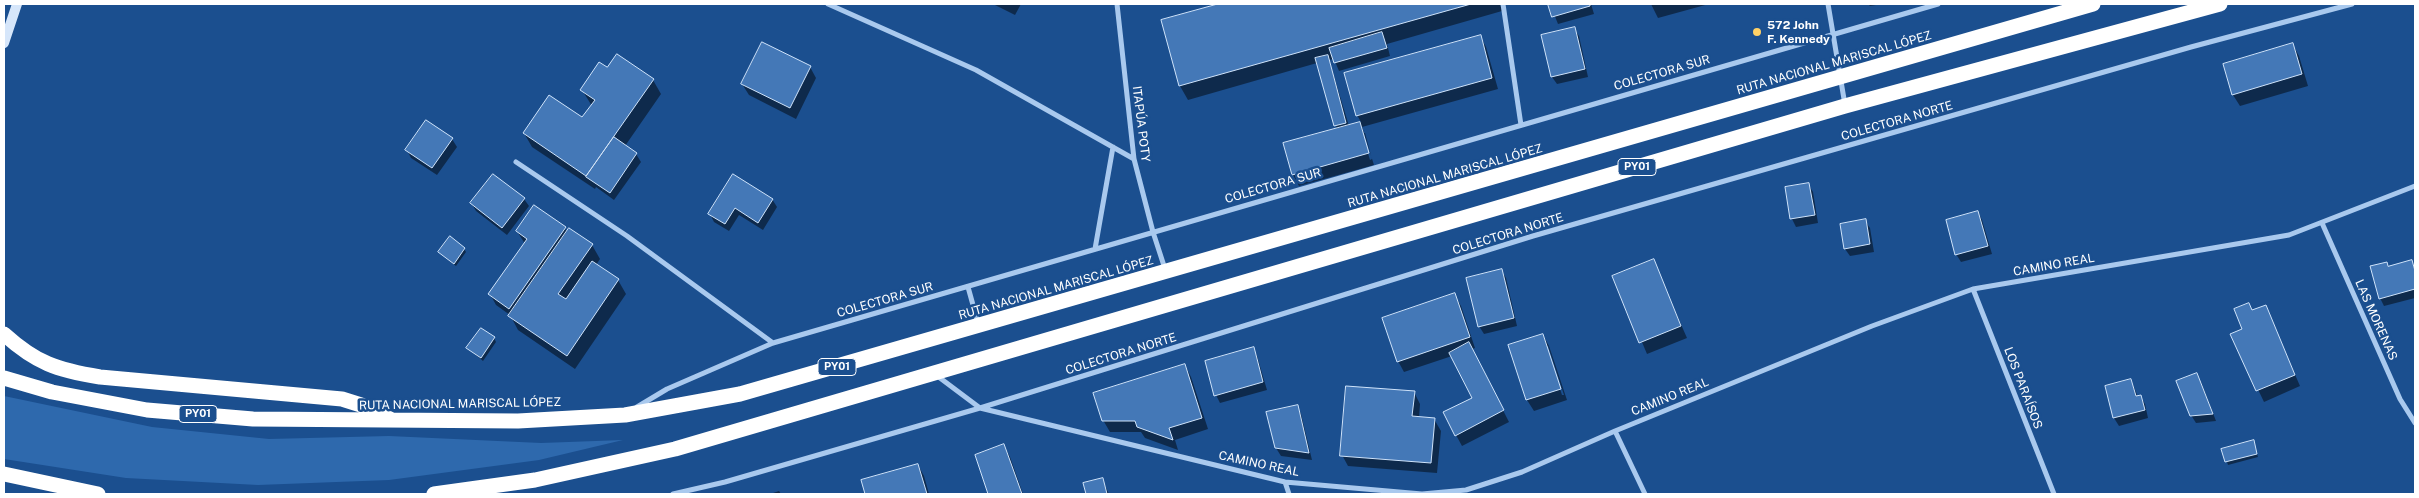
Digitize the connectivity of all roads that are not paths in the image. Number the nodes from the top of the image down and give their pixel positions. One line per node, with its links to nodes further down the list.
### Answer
1 (17, 4): 11 (main road)
2 (828, 4): 15 (street)
3 (1117, 4): 16 (street, ITAPÚA POTY)
4 (1503, 4): 14 (street)
5 (1828, 4): 10 (street)
6 (1938, 4): 10 (street, COLECTORA SUR)
7 (2093, 4): 12 (highway, RUTA NACIONAL MARISCAL LÓPEZ / PY01)
8 (2220, 4): 13 (highway, PY01)
9 (2352, 4): 30 (street, COLECTORA NORTE)
10 (1833, 34): 12 (street); 14 (street, COLECTORA SUR)
11 (4, 43)
12 (1840, 77): 13 (street); 22 (highway, RUTA NACIONAL MARISCAL LÓPEZ / PY01)
13 (1845, 106): 28 (highway, PY01)
14 (1521, 125): 20 (street, COLECTORA SUR)
15 (1113, 147): 16 (street); 21 (street)
16 (1134, 159): 20 (street, ITAPÚA POTY)
17 (516, 162): 27 (street)
18 (2415, 186): 19 (street, CAMINO REAL)
19 (2322, 223): 24 (street, CAMINO REAL); 33 (street, LAS MORENAS)
20 (1153, 232): 21 (street, COLECTORA SUR); 22 (street, ITAPÚA POTY)
21 (1094, 249): 23 (street, COLECTORA SUR)
22 (1166, 272): 25 (highway, RUTA NACIONAL MARISCAL LÓPEZ / PY01)
23 (968, 287): 25 (street); 27 (street, COLECTORA SUR)
24 (1973, 289): 34 (street, CAMINO REAL); 44 (street, LOS PARAÍSOS)
25 (979, 326): 31 (highway, RUTA NACIONAL MARISCAL LÓPEZ / PY01)
26 (4, 334): 32 (highway)
27 (773, 343): 31 (street, COLECTORA SUR)
28 (934, 374): 30 (street, CAMINO REAL); 40 (highway, PY01)
29 (4, 378): 32 (highway, RUTA NACIONAL MARISCAL LÓPEZ / PY01)
30 (980, 408): 38 (street, CAMINO REAL); 41 (street, COLECTORA NORTE)
31 (625, 414): 32 (highway, RUTA NACIONAL MARISCAL LÓPEZ / PY01)
32 (396, 421)
33 (2415, 423)
34 (1615, 431): 38 (street, CAMINO REAL); 43 (street)
35 (4, 474): 37 (highway)
36 (4, 479): 37 (highway)
37 (24, 479): 39 (highway)
38 (1285, 482): 42 (street)
39 (98, 494)
40 (434, 494)
41 (673, 494)
42 (1289, 494)
43 (1646, 494)
44 (2054, 494)

